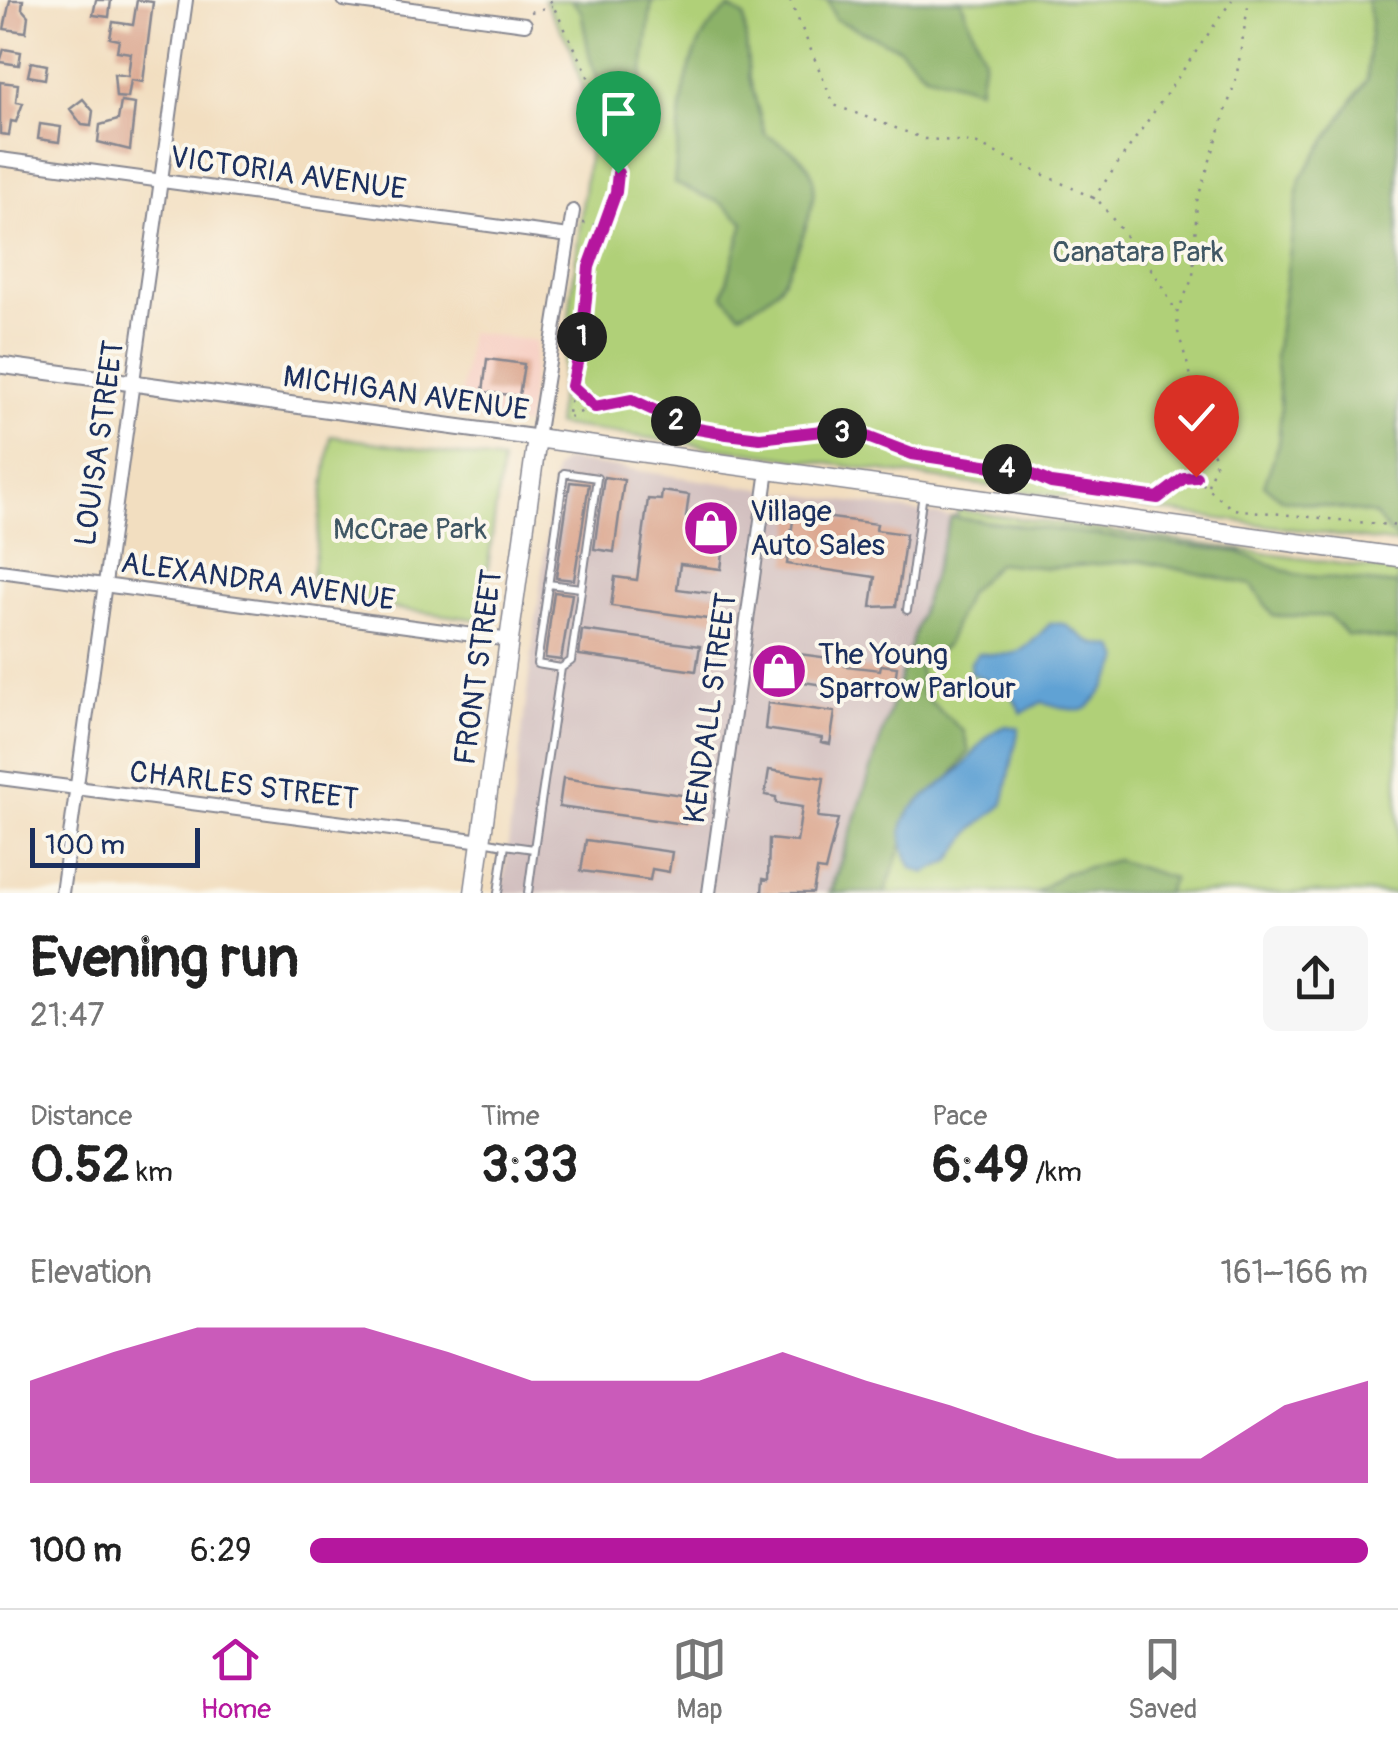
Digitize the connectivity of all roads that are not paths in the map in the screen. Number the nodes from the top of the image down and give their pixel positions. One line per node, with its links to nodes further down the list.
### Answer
1 (186, 0): 5 (street, LOUISA STREET)
2 (344, 0): 3 (street)
3 (525, 24)
4 (0, 159): 5 (street, VICTORIA AVENUE)
5 (159, 180): 7 (street, VICTORIA AVENUE); 9 (street, LOUISA STREET)
6 (577, 217): 7 (street, FRONT STREET)
7 (569, 236): 10 (street, FRONT STREET)
8 (0, 365): 9 (street, MICHIGAN AVENUE)
9 (132, 383): 10 (street, MICHIGAN AVENUE); 16 (street, LOUISA STREET)
10 (537, 438): 11 (main road, MICHIGAN AVENUE); 19 (main road, FRONT STREET)
11 (768, 470): 12 (main road, MICHIGAN AVENUE); 30 (street, KENDALL STREET)
12 (924, 492): 13 (main road, MICHIGAN AVENUE); 18 (lane)
13 (1398, 557)
14 (0, 571): 16 (street, ALEXANDRA AVENUE)
15 (548, 584): 17 (lane); 17 (lane); 20 (lane)
16 (104, 586): 19 (street, ALEXANDRA AVENUE); 22 (street, LOUISA STREET)
17 (581, 588): 20 (lane)
18 (907, 610)
19 (510, 640): 23 (main road, FRONT STREET)
20 (561, 668): 25 (lane)
21 (0, 778): 22 (street, CHARLES STREET)
22 (76, 788): 23 (street, CHARLES STREET); 26 (street, LOUISA STREET)
23 (482, 841): 24 (lane); 27 (main road, FRONT STREET)
24 (505, 845): 25 (lane); 28 (lane)
25 (534, 849): 29 (lane)
26 (62, 893)
27 (474, 893)
28 (498, 893)
29 (528, 893)
30 (709, 893)

